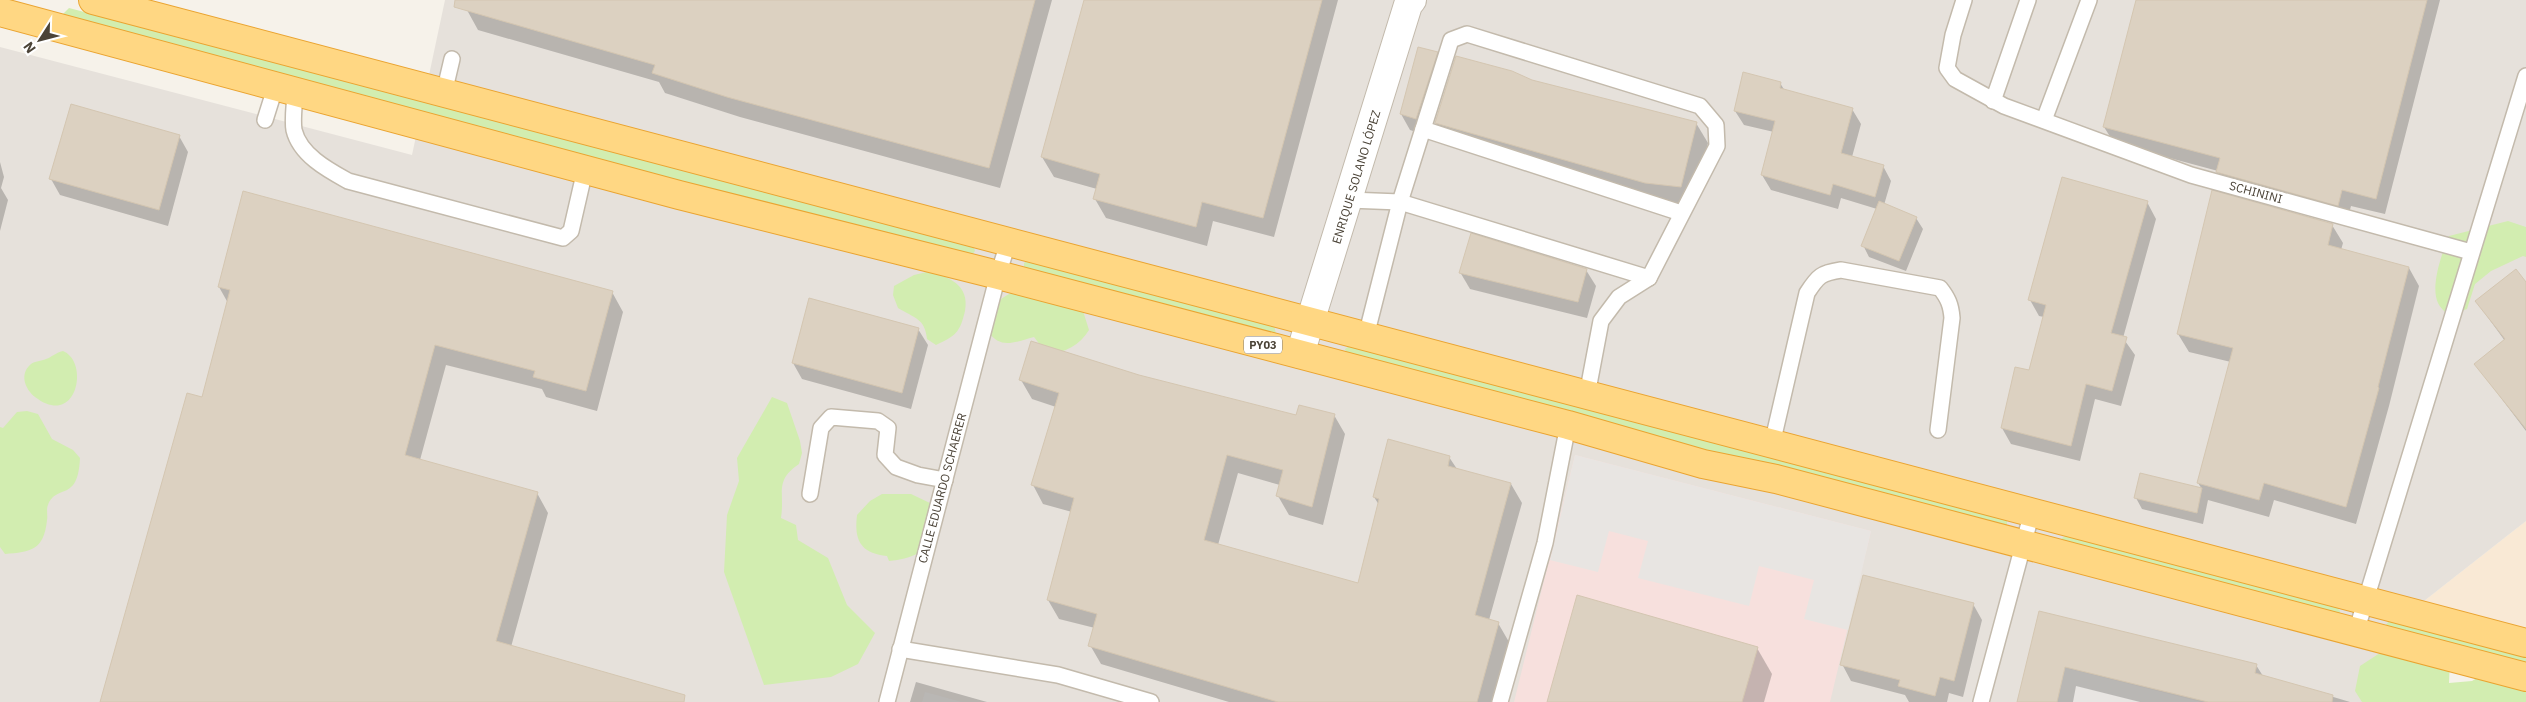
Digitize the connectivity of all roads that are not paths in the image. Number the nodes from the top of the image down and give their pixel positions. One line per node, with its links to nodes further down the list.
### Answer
1 (93, 0): 7 (highway)
2 (1412, 0): 17 (street, ENRIQUE SOLANO LÓPEZ)
3 (1964, 0): 12 (lane, SCHININI)
4 (2028, 0): 12 (lane)
5 (2089, 0): 14 (lane)
6 (0, 12): 10 (highway, PY03)
7 (286, 51): 10 (highway); 11 (highway)
8 (452, 59): 11 (lane)
9 (2526, 76): 21 (lane)
10 (285, 88): 13 (lane); 16 (highway, PY03); 16 (lane)
11 (444, 93): 20 (highway)
12 (1993, 101): 14 (lane, SCHININI)
13 (265, 120)
14 (2044, 120): 21 (lane, SCHININI)
15 (1423, 129): 18 (lane); 19 (lane); 19 (lane)
16 (585, 170): 22 (highway, PY03)
17 (1349, 200): 18 (lane); 24 (street, ENRIQUE SOLANO LÓPEZ)
18 (1400, 202): 23 (lane); 25 (lane)
19 (1681, 213): 23 (lane)
20 (1009, 240): 22 (lane, CALLE EDUARDO SCHAERER); 24 (highway)
21 (2471, 252): 35 (lane)
22 (998, 275): 26 (highway, PY03); 31 (lane, CALLE EDUARDO SCHAERER)
23 (1649, 278): 27 (lane)
24 (1311, 322): 25 (highway); 26 (street, ENRIQUE SOLANO LÓPEZ)
25 (1366, 336): 27 (highway)
26 (1300, 354): 28 (highway, PY03)
27 (1587, 395): 30 (highway)
28 (1568, 425): 34 (highway, PY03); 42 (lane)
29 (1938, 430): 30 (lane)
30 (1772, 444): 33 (highway)
31 (944, 480): 32 (lane); 38 (lane, CALLE EDUARDO SCHAERER)
32 (810, 494)
33 (2032, 512): 34 (lane); 35 (highway)
34 (2024, 545): 36 (highway, PY03); 43 (lane)
35 (2366, 600): 36 (lane); 37 (highway)
36 (2356, 632): 39 (highway, PY03)
37 (2526, 643)
38 (900, 649): 40 (lane, CALLE EDUARDO SCHAERER); 41 (lane)
39 (2526, 677)
40 (887, 702)
41 (1151, 702)
42 (1500, 702)
43 (1981, 702)

